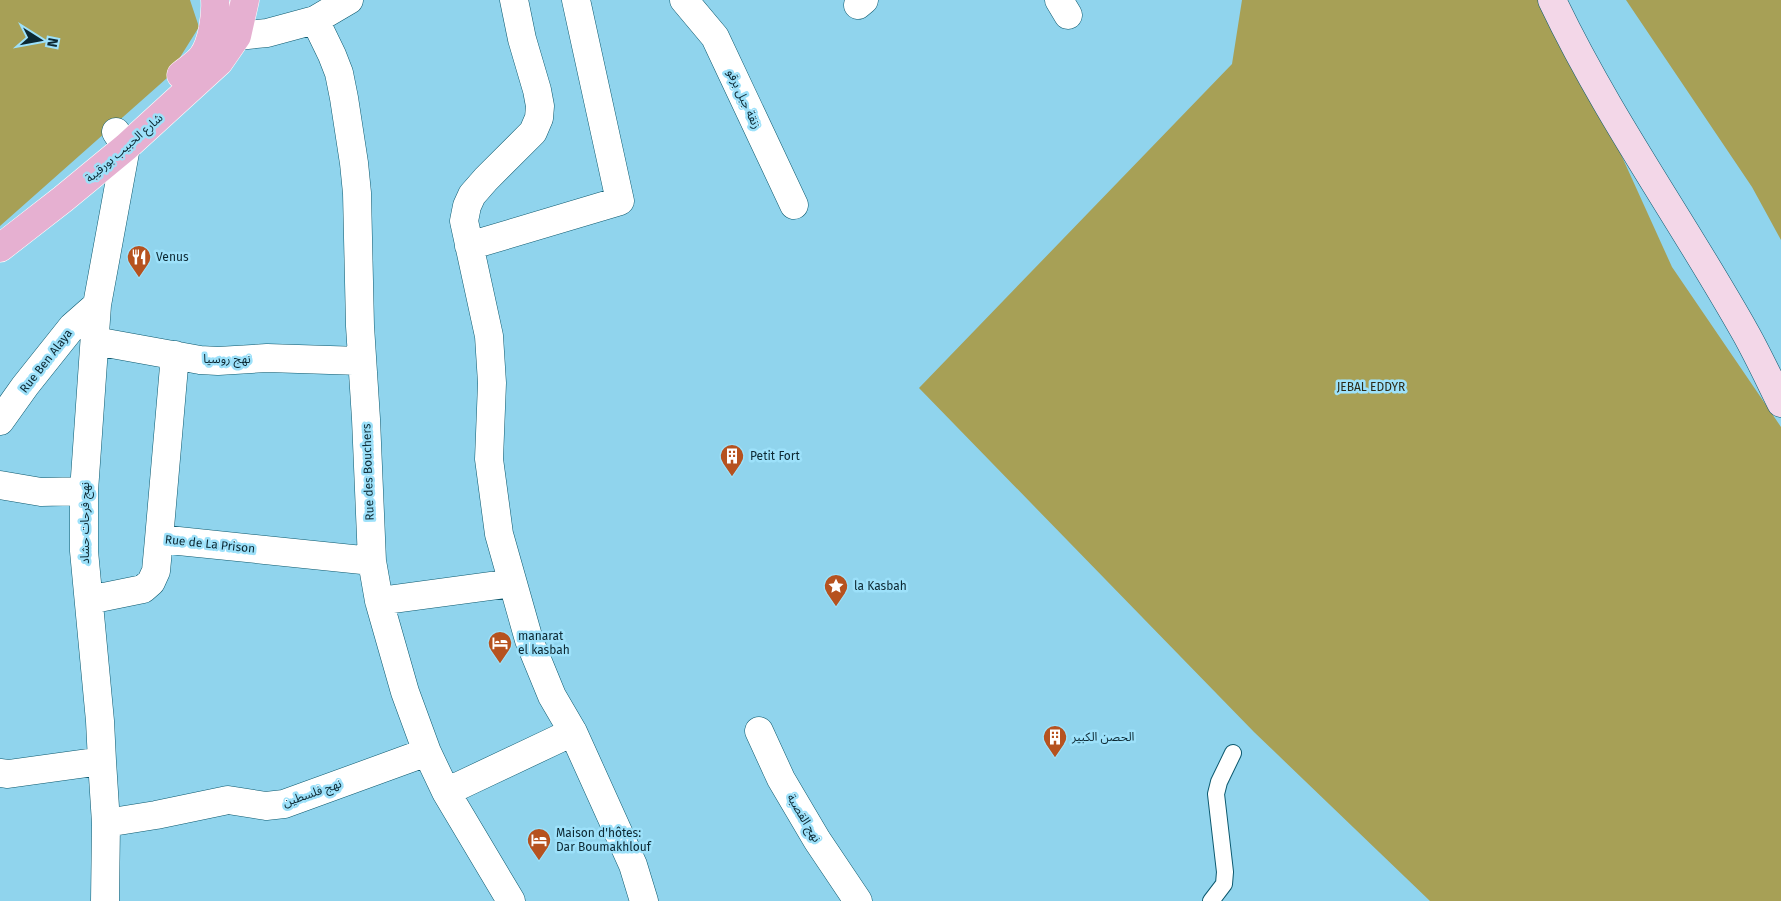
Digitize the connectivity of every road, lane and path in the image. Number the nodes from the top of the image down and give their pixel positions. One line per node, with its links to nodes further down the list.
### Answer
1 (215, 0): 9 (main road)
2 (245, 0): 9 (main road)
3 (349, 0): 8 (street)
4 (514, 0): 13 (street)
5 (576, 0): 13 (street)
6 (684, 0): 11 (street, زنقة جبل برقو)
7 (1552, 0): 19 (street)
8 (315, 20): 9 (street); 18 (street, Rue des Bouchers)
9 (224, 35): 10 (main road, شارع الحبيب بورقيبة)
10 (121, 140): 12 (main road, شارع الحبيب بورقيبة); 14 (main road, شارع الحبيب بورقيبة); 15 (street, نهج فرحات حشاد)
11 (794, 205)
12 (0, 230)
13 (469, 246): 25 (street)
14 (0, 248)
15 (97, 306): 16 (street, نهج فرحات حشاد); 20 (street, Rue Ben Alaya)
16 (95, 342): 17 (street, نهج روسيا); 22 (street, نهج فرحات حشاد)
17 (175, 355): 18 (street, نهج روسيا); 23 (street)
18 (361, 361): 24 (street, Rue des Bouchers)
19 (1781, 403)
20 (0, 422)
21 (0, 485): 22 (street)
22 (84, 491): 26 (street, نهج فرحات حشاد)
23 (159, 539): 24 (street, Rue de La Prison); 26 (street, Rue de La Prison)
24 (372, 561): 27 (street, Rue des Bouchers)
25 (512, 584): 27 (street); 29 (street)
26 (89, 600): 32 (street, نهج فرحات حشاد)
27 (379, 601): 30 (street, Rue des Bouchers)
28 (759, 731): 39 (street, نهج القصبة)
29 (573, 732): 34 (street); 38 (street)
30 (426, 752): 34 (street, Rue des Bouchers); 35 (street, نهج فلسطين)
31 (1233, 753): 40 (lane)
32 (102, 761): 33 (street); 35 (street, نهج فرحات حشاد)
33 (0, 773)
34 (446, 792): 37 (street, Rue des Bouchers)
35 (106, 823): 36 (street, نهج فرحات حشاد)
36 (105, 901)
37 (511, 901)
38 (644, 901)
39 (858, 901)
40 (1211, 901)

